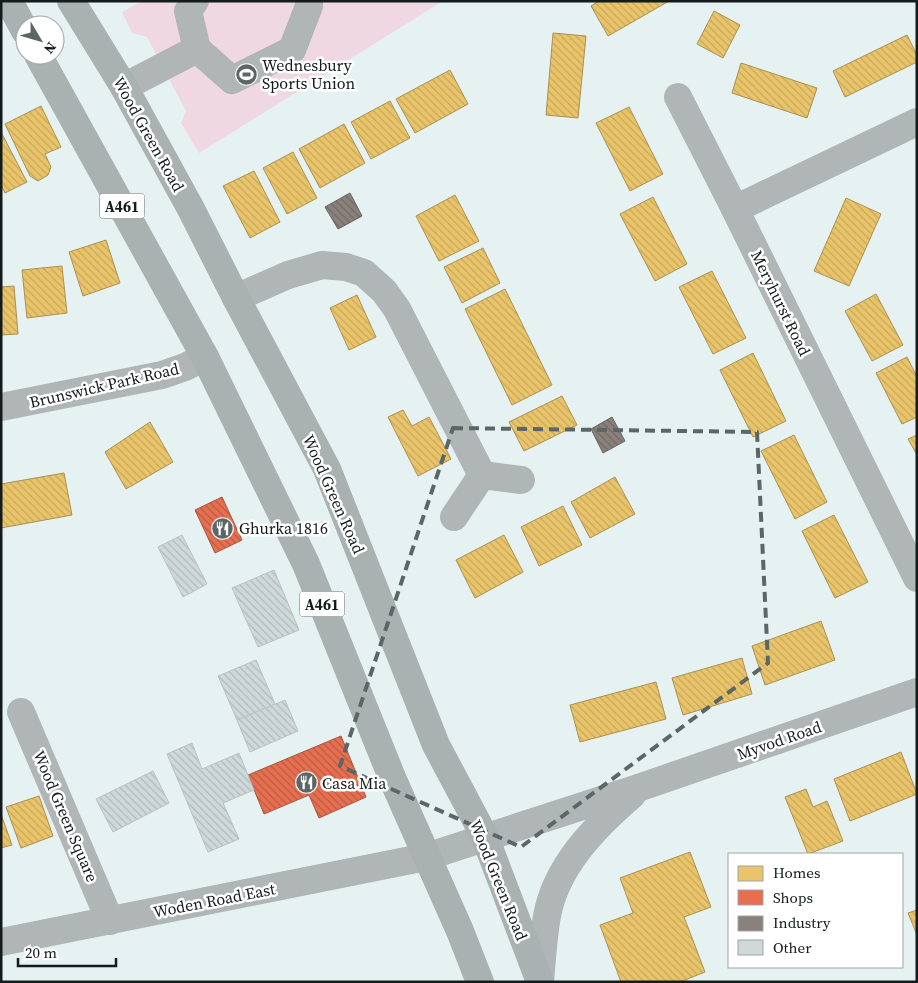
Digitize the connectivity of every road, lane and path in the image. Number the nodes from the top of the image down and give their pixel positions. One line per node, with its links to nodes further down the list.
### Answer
1 (9, 1): 5 (highway)
2 (71, 1): 8 (highway, Wood Green Road)
3 (195, 1): 6 (street)
4 (309, 1): 6 (street)
5 (16, 15)
6 (197, 49): 8 (street)
7 (44, 65): 13 (highway, A461)
8 (124, 87): 12 (highway, Wood Green Road)
9 (678, 97): 11 (street, Meryhurst Road)
10 (917, 122): 11 (street)
11 (735, 209): 18 (street, Meryhurst Road)
12 (236, 298): 15 (street); 22 (highway, Wood Green Road)
13 (205, 357): 14 (street, Brunswick Park Road); 23 (highway, A461)
14 (1, 407)
15 (482, 475): 16 (street); 17 (street)
16 (521, 480)
17 (454, 517)
18 (917, 578)
19 (916, 695): 21 (street, Myvod Road)
20 (22, 712): 24 (street, Wood Green Square)
21 (641, 787): 22 (street, Myvod Road); 27 (street, Myvod Road)
22 (485, 837): 23 (street, Woden Road East); 27 (highway, Wood Green Road)
23 (426, 857): 24 (street, Woden Road East); 26 (highway, A461)
24 (110, 921): 25 (street, Woden Road East)
25 (1, 942)
26 (480, 982)
27 (540, 982)

